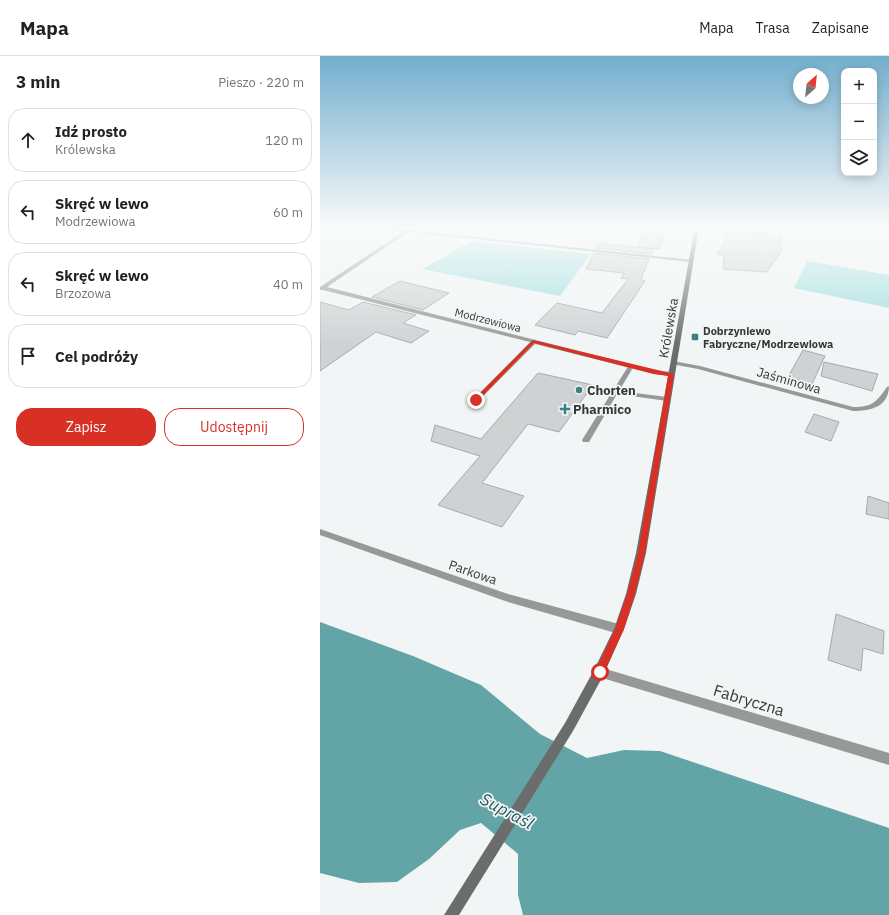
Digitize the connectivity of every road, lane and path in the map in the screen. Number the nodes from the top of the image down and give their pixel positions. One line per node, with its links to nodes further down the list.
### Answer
1 (353, 267): 3 (street)
2 (690, 267): 5 (street, Królewska)
3 (322, 288): 4 (street, Modrzewiowa)
4 (533, 342): 6 (street, Modrzewiowa); 11 (street)
5 (674, 363): 7 (street, Królewska); 8 (street, Jaśminowa)
6 (631, 366): 7 (street, Modrzewiowa); 9 (street)
7 (671, 374): 10 (street, Królewska)
8 (889, 388)
9 (616, 392): 10 (street); 12 (street)
10 (667, 399): 14 (street, Królewska)
11 (476, 400)
12 (586, 440)
13 (320, 532): 14 (street, Parkowa)
14 (619, 629): 15 (street, Królewska)
15 (600, 672): 16 (street, Fabryczna); 17 (street, Królewska)
16 (889, 759)
17 (450, 915)

